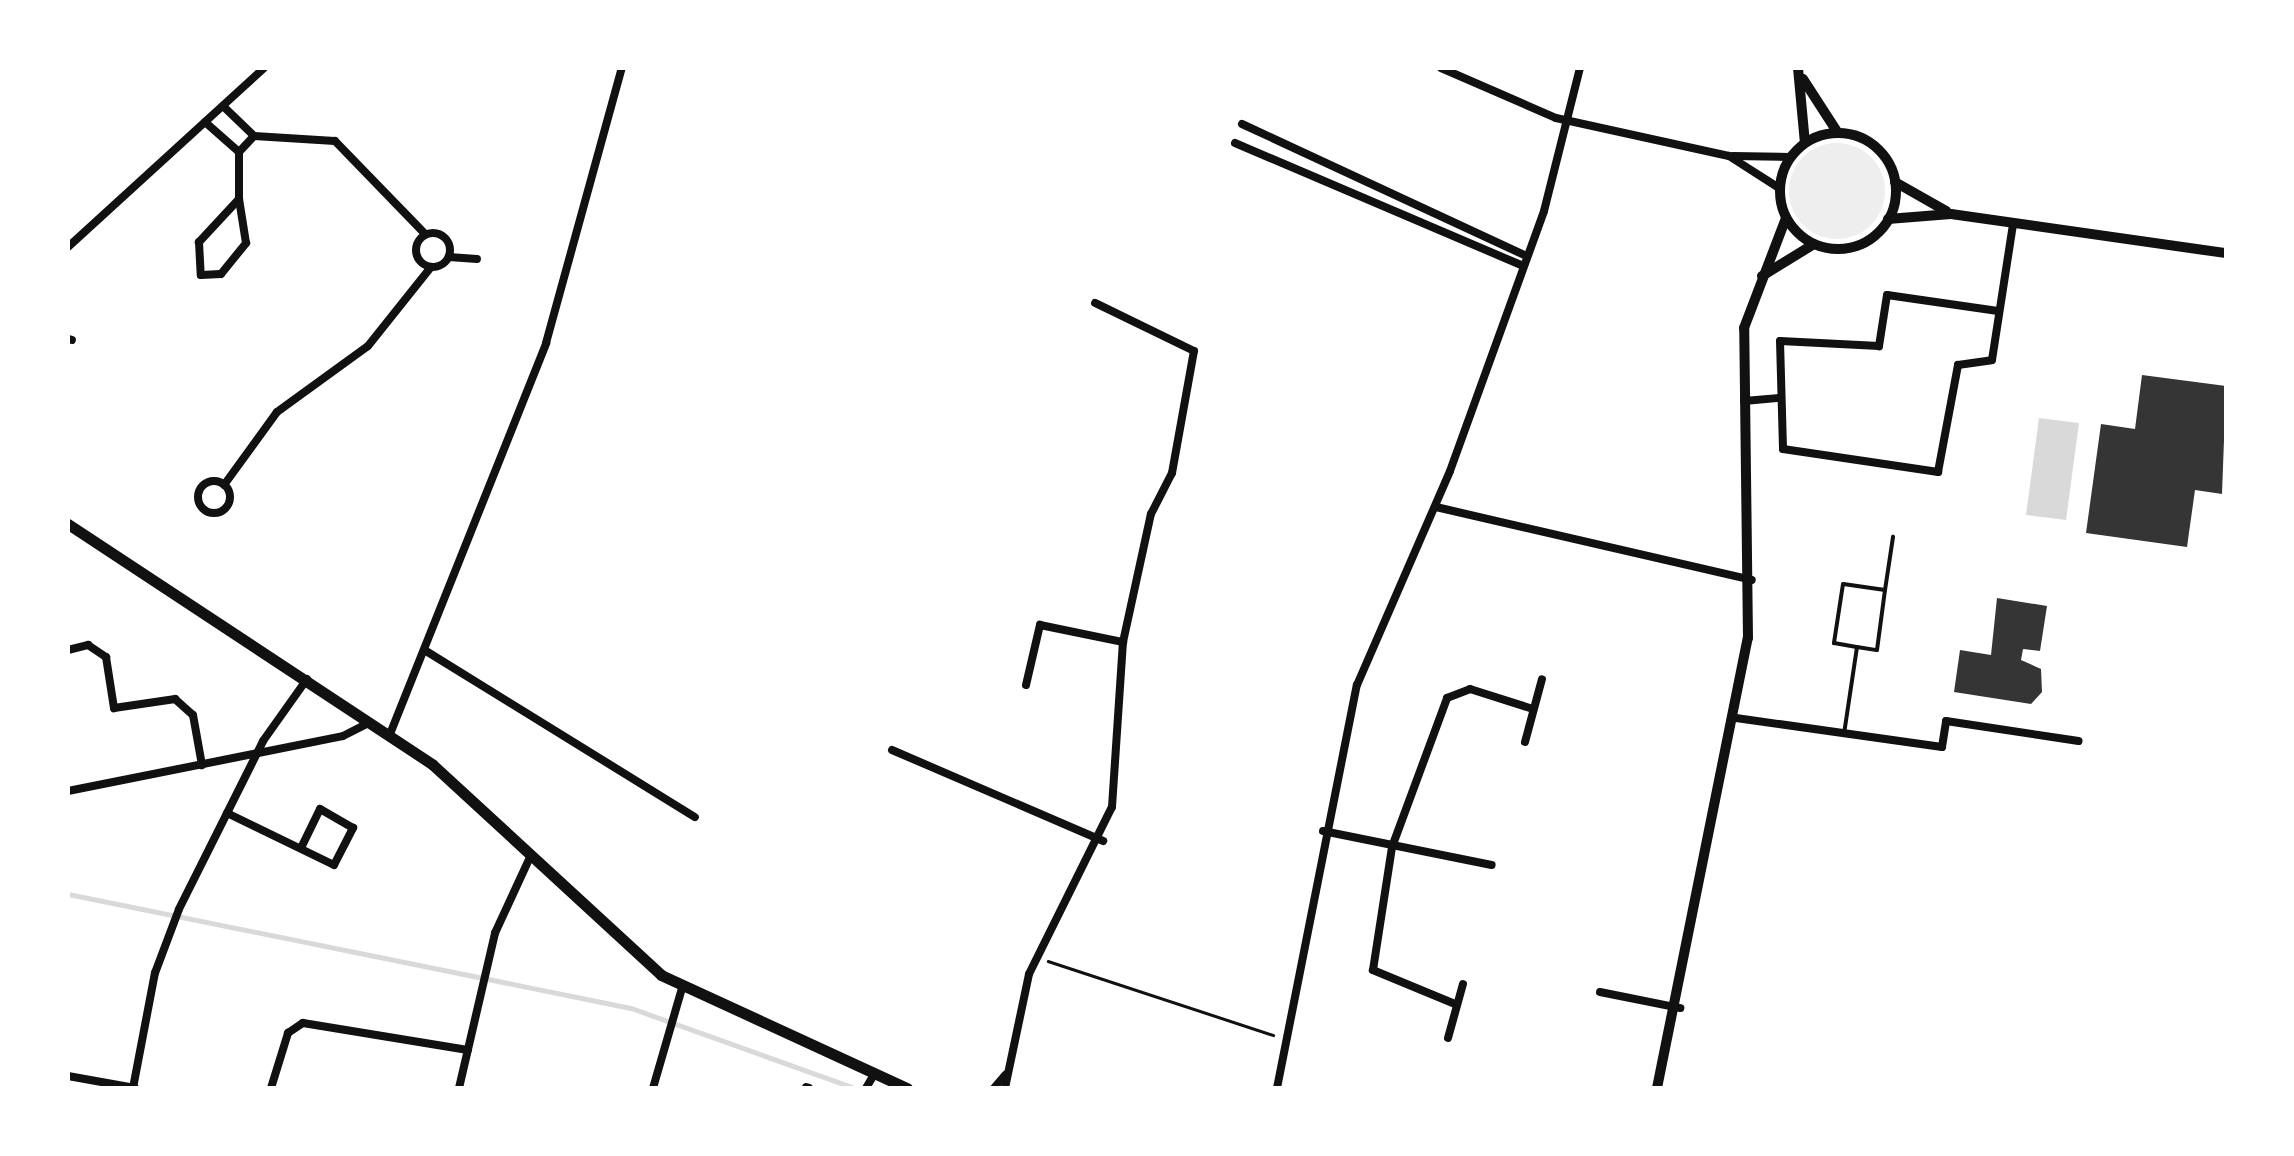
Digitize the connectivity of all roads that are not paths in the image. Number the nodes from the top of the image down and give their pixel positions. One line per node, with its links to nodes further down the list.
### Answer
1 (264, 68): 6 (street)
2 (622, 68): 47 (street)
3 (1441, 68): 7 (street)
4 (1580, 68): 7 (street)
5 (1798, 70): 10 (street); 13 (street)
6 (223, 106): 8 (street); 11 (street)
7 (1570, 119): 15 (street); 28 (street)
8 (205, 122): 14 (street); 26 (street)
9 (1242, 124): 28 (street)
10 (1838, 133): 13 (street); 17 (street)
11 (254, 136): 14 (street); 24 (street)
12 (1235, 142): 31 (street)
13 (1804, 143): 16 (street)
14 (239, 152): 19 (street)
15 (1728, 156): 16 (street); 18 (street)
16 (1790, 157): 18 (street)
17 (1895, 182): 20 (street); 22 (street)
18 (1780, 188): 21 (street)
19 (240, 199): 19 (street)
20 (1952, 214): 22 (street); 23 (street)
21 (1786, 218): 25 (street); 33 (street)
22 (1888, 219): 25 (street)
23 (2012, 224): 27 (street); 35 (street)
24 (425, 234): 29 (street); 32 (street)
25 (1814, 244): 33 (street)
26 (68, 247)
27 (2223, 254)
28 (1524, 255): 31 (street)
29 (449, 256): 30 (street); 32 (street)
30 (477, 260)
31 (1521, 265): 39 (street)
32 (431, 268): 38 (street)
33 (1758, 281): 37 (street)
34 (1096, 303): 44 (street)
35 (1998, 311): 36 (street); 36 (street)
36 (1777, 398): 37 (street)
37 (1744, 401): 42 (street)
38 (224, 484): 38 (street)
39 (1436, 508): 42 (street); 64 (street)
40 (68, 524): 48 (main road)
41 (1893, 536): 43 (lane)
42 (1752, 580): 52 (street)
43 (1886, 590): 45 (lane); 45 (lane)
44 (1123, 642): 50 (street); 65 (street)
45 (1857, 647): 55 (lane)
46 (68, 650): 60 (street)
47 (426, 651): 54 (street); 63 (street)
48 (306, 679): 53 (main road); 59 (street)
49 (1542, 679): 51 (street)
50 (1026, 685)
51 (1534, 710): 57 (street); 66 (street)
52 (1736, 718): 55 (street); 74 (street)
53 (370, 722): 54 (main road); 59 (street)
54 (390, 734): 68 (main road)
55 (1844, 734): 56 (street)
56 (2078, 741)
57 (1525, 742)
58 (892, 750): 65 (street)
59 (259, 753): 60 (street); 62 (street)
60 (202, 765): 61 (street)
61 (68, 791)
62 (227, 813): 67 (street); 80 (street)
63 (695, 817)
64 (1323, 831): 66 (street); 88 (street)
65 (1102, 841): 78 (street)
66 (1392, 846): 69 (street); 73 (street)
67 (302, 848): 67 (street)
68 (532, 854): 71 (main road); 76 (street)
69 (1492, 865)
70 (1463, 984): 73 (street)
71 (682, 988): 77 (main road); 83 (street)
72 (1600, 992): 74 (street)
73 (1456, 1004): 75 (street)
74 (1680, 1008): 89 (street)
75 (1448, 1038)
76 (468, 1050): 81 (street); 82 (street)
77 (875, 1074): 84 (street); 85 (main road)
78 (1006, 1074): 86 (street); 87 (street)
79 (68, 1076): 80 (street)
80 (134, 1088)
81 (271, 1088)
82 (459, 1088)
83 (653, 1088)
84 (867, 1088)
85 (907, 1088)
86 (994, 1088)
87 (1005, 1088)
88 (1277, 1088)
89 (1657, 1088)

